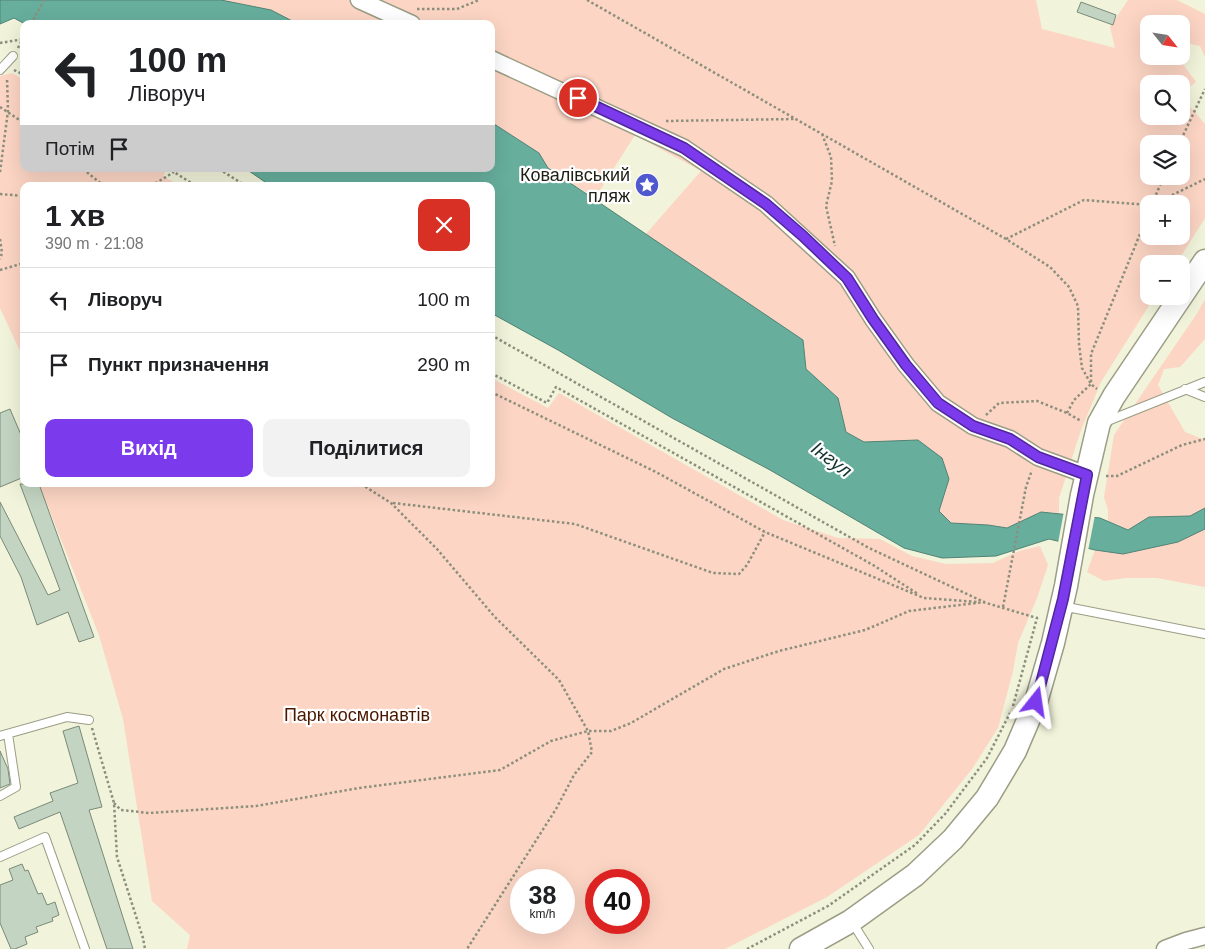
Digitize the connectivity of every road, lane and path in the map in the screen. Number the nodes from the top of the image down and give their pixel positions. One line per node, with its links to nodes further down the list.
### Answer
1 (44, 0): 6 (path)
2 (359, 0): 7 (street)
3 (479, 0): 5 (path)
4 (588, 0): 16 (path)
5 (409, 7)
6 (33, 20)
7 (403, 20)
8 (20, 40): 9 (path)
9 (0, 43)
10 (13, 56): 12 (lane)
11 (495, 61): 53 (street)
12 (3, 68): 15 (path)
13 (1205, 89): 20 (path)
14 (0, 107): 15 (path)
15 (8, 112): 17 (path); 21 (path)
16 (797, 119): 18 (path); 19 (path)
17 (20, 120)
18 (660, 122)
19 (822, 133): 37 (path); 38 (path)
20 (1183, 135)
21 (0, 172)
22 (87, 172): 27 (path)
23 (172, 172): 28 (path)
24 (175, 172): 29 (path)
25 (224, 172): 30 (path)
26 (1205, 178): 32 (path)
27 (99, 182)
28 (157, 182)
29 (190, 182)
30 (240, 182)
31 (0, 194): 33 (path)
32 (1170, 195)
33 (20, 196)
34 (1140, 203): 37 (path)
35 (1140, 234): 46 (path)
36 (0, 239): 39 (path)
37 (1006, 239): 46 (path)
38 (835, 248)
39 (0, 259)
40 (1205, 261): 49 (street)
41 (20, 264): 42 (path)
42 (0, 270)
43 (495, 337): 61 (path)
44 (495, 375): 60 (path)
45 (1205, 382): 47 (lane)
46 (1092, 384): 49 (path); 51 (path)
47 (1185, 389): 50 (lane); 52 (lane)
48 (495, 394): 59 (path)
49 (1114, 396): 52 (street)
50 (1205, 397)
51 (1067, 413): 52 (path); 53 (path)
52 (1099, 423): 56 (street)
53 (973, 426): 56 (street)
54 (1205, 440): 56 (path)
55 (1030, 476): 62 (path)
56 (1084, 485): 63 (street)
57 (366, 487): 58 (path)
58 (391, 502): 59 (path); 67 (path)
59 (765, 532): 60 (path)
60 (924, 598): 61 (path)
61 (985, 602): 62 (path); 67 (path)
62 (1003, 607): 64 (path)
63 (1060, 612): 64 (path); 65 (lane); 72 (street)
64 (1037, 618): 77 (path)
65 (1205, 634)
66 (89, 720): 68 (lane); 70 (path)
67 (588, 731): 70 (path); 76 (path)
68 (4, 735): 69 (lane)
69 (0, 796)
70 (114, 803): 75 (path)
71 (0, 858): 74 (lane)
72 (851, 921): 78 (street); 79 (lane)
73 (1205, 936): 80 (street)
74 (85, 949)
75 (145, 949)
76 (468, 949)
77 (747, 949)
78 (801, 949)
79 (869, 949)
80 (1165, 949)

